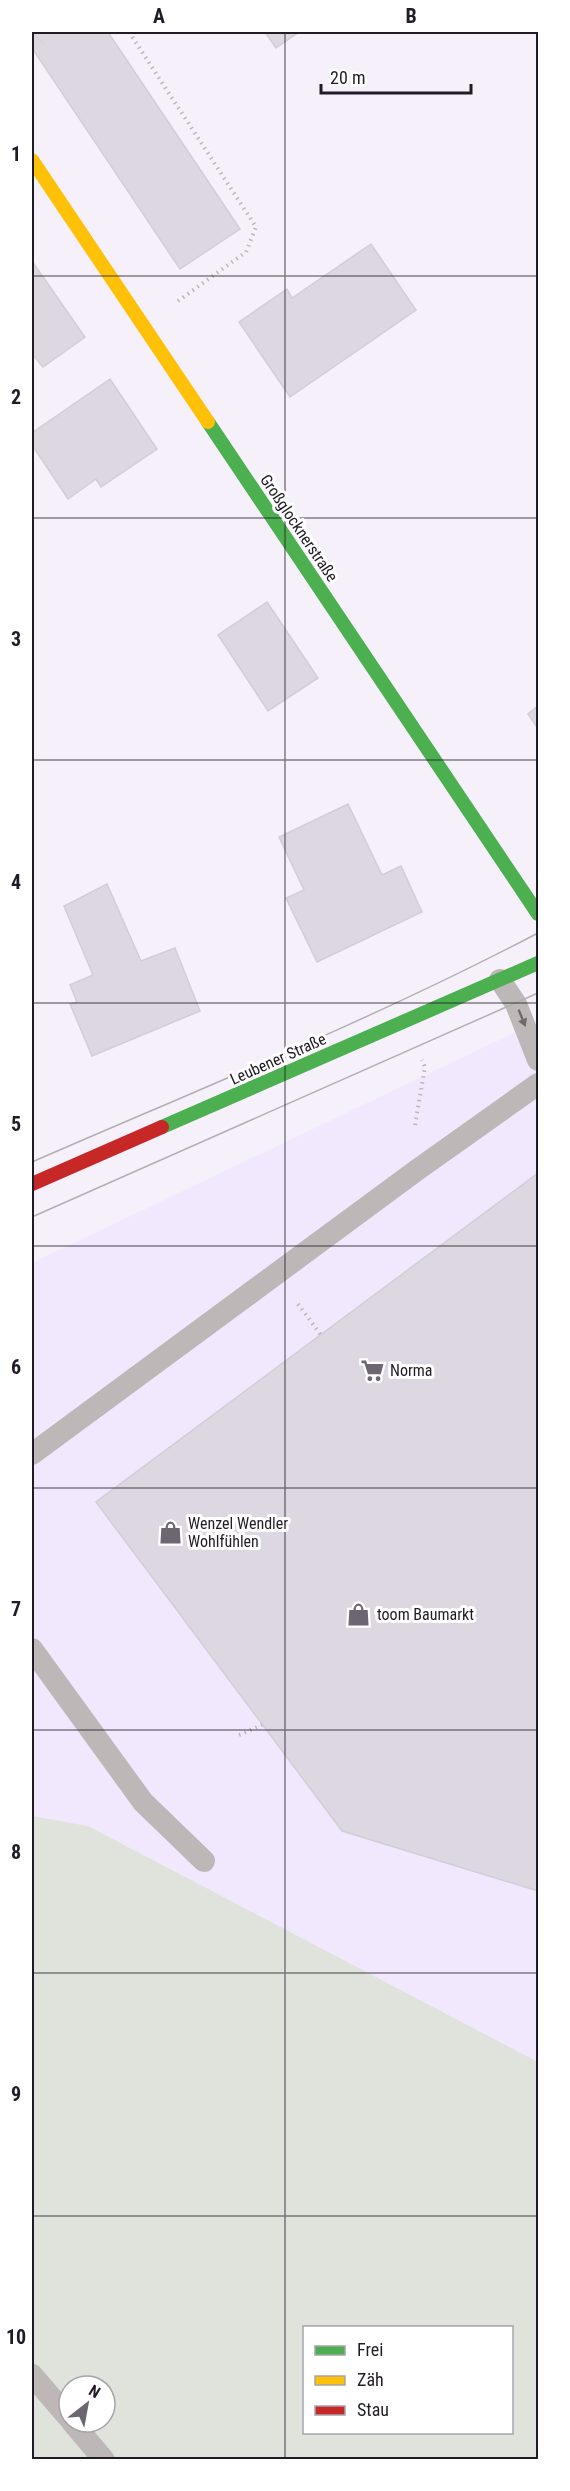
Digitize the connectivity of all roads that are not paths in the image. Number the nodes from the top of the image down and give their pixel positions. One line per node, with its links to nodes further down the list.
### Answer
1 (32, 160): 2 (street, Großglocknerstraße)
2 (538, 914)
3 (538, 963): 4 (street, Leubener Straße)
4 (500, 980): 5 (lane, one-way to 5); 7 (street, Leubener Straße)
5 (538, 1060)
6 (538, 1084): 8 (lane)
7 (32, 1184)
8 (32, 1454)
9 (32, 1649): 10 (lane)
10 (204, 1861)
11 (32, 2375): 12 (lane)
12 (57, 2404)
13 (82, 2434): 14 (lane)
14 (104, 2460)

